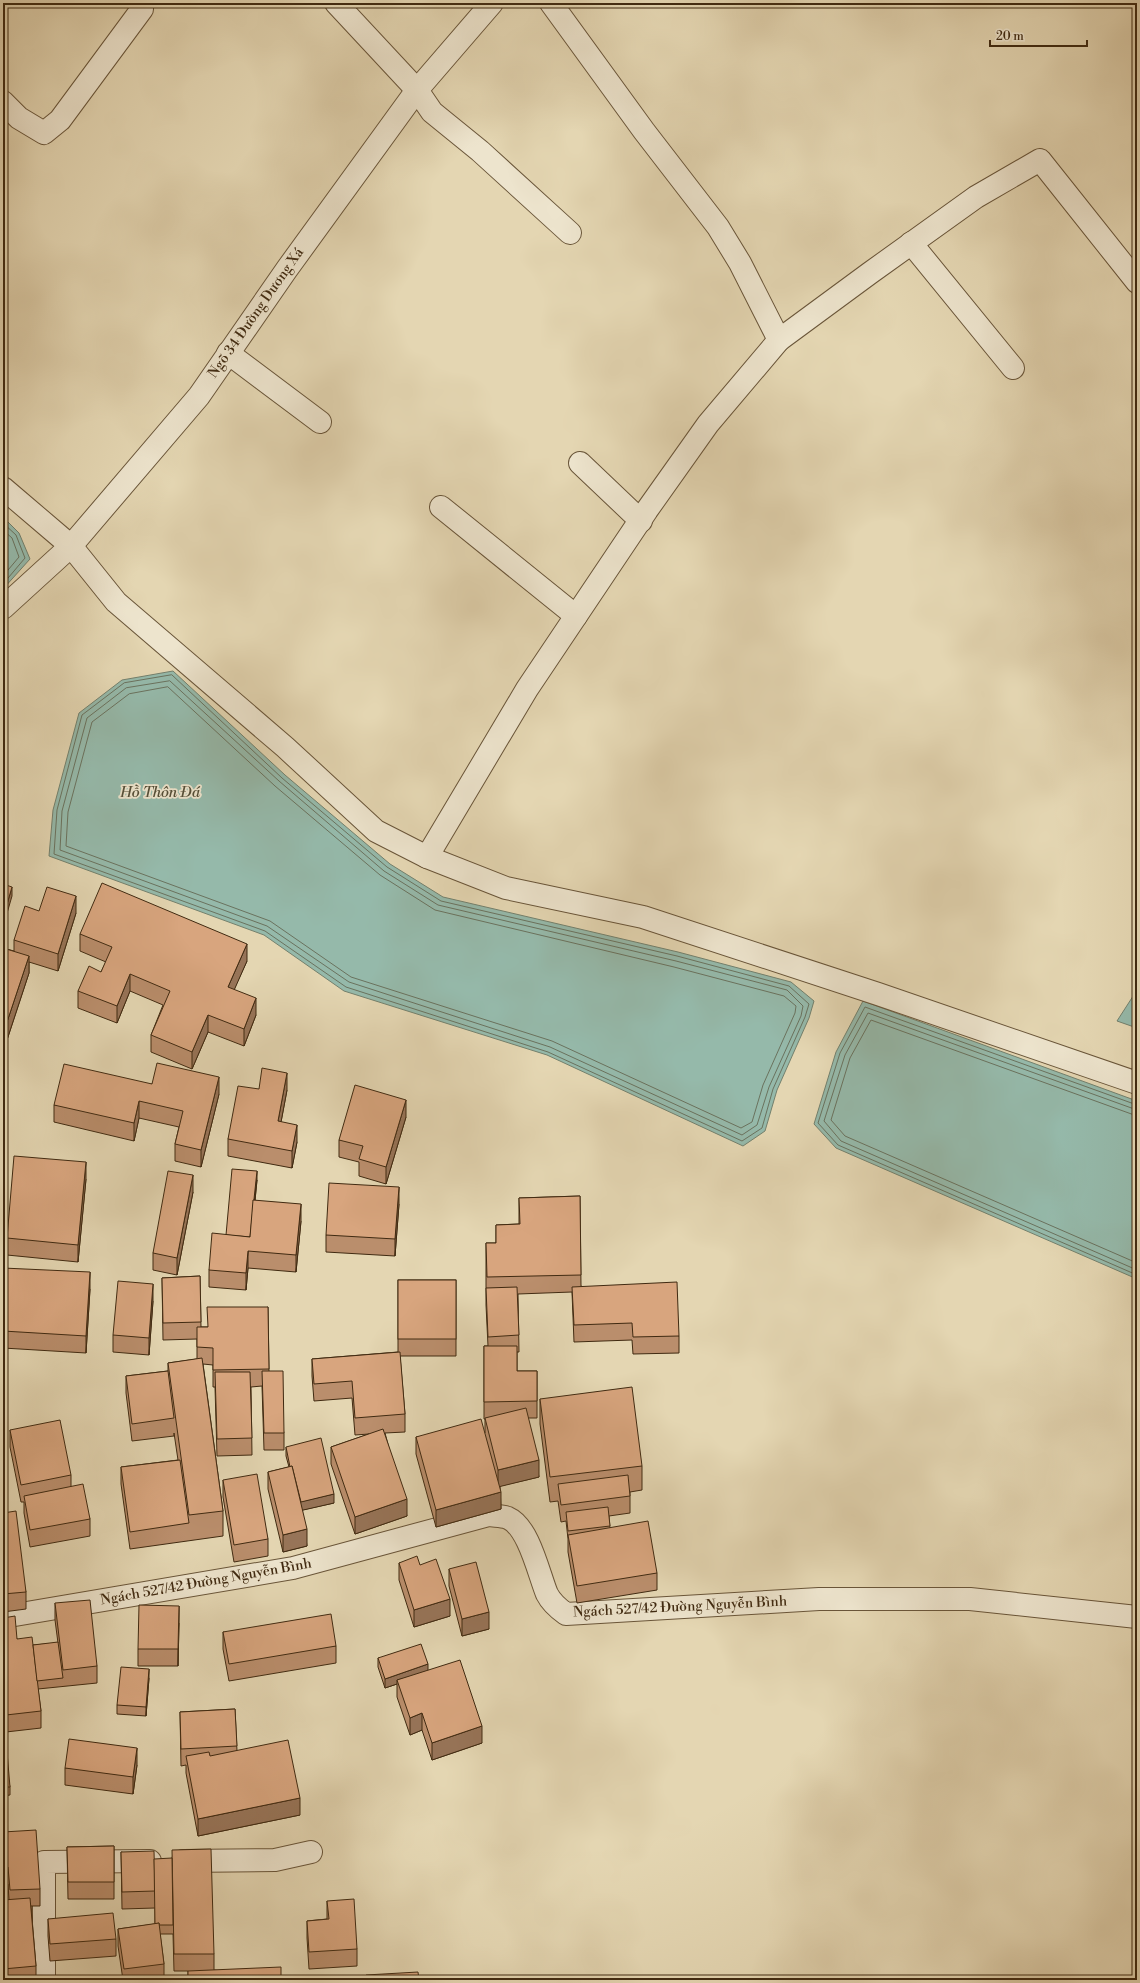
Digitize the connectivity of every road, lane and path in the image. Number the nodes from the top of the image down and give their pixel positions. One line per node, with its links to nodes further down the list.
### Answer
1 (336, 3): 5 (street)
2 (492, 3): 5 (street, Ngõ 34 Đường Dương Xá)
3 (551, 3): 10 (street)
4 (142, 9): 6 (street)
5 (417, 90): 7 (street); 11 (street, Ngõ 34 Đường Dương Xá)
6 (3, 102)
7 (570, 233)
8 (911, 243): 9 (street); 10 (street); 12 (street)
9 (1137, 282)
10 (778, 340): 17 (street)
11 (228, 353): 13 (street); 18 (street, Ngõ 34 Đường Dương Xá)
12 (1013, 368)
13 (320, 422)
14 (580, 463): 17 (street)
15 (3, 488): 18 (street)
16 (441, 507): 20 (street)
17 (641, 521): 20 (street)
18 (71, 546): 19 (street, Ngõ 34 Đường Dương Xá); 21 (street)
19 (3, 608)
20 (576, 616): 21 (street)
21 (427, 857): 22 (street)
22 (1137, 1083)
23 (3, 1617): 24 (street, Ngách 527/42 Đường Nguyễn Bình)
24 (1137, 1617)
25 (311, 1852): 26 (street)
26 (44, 1980)

